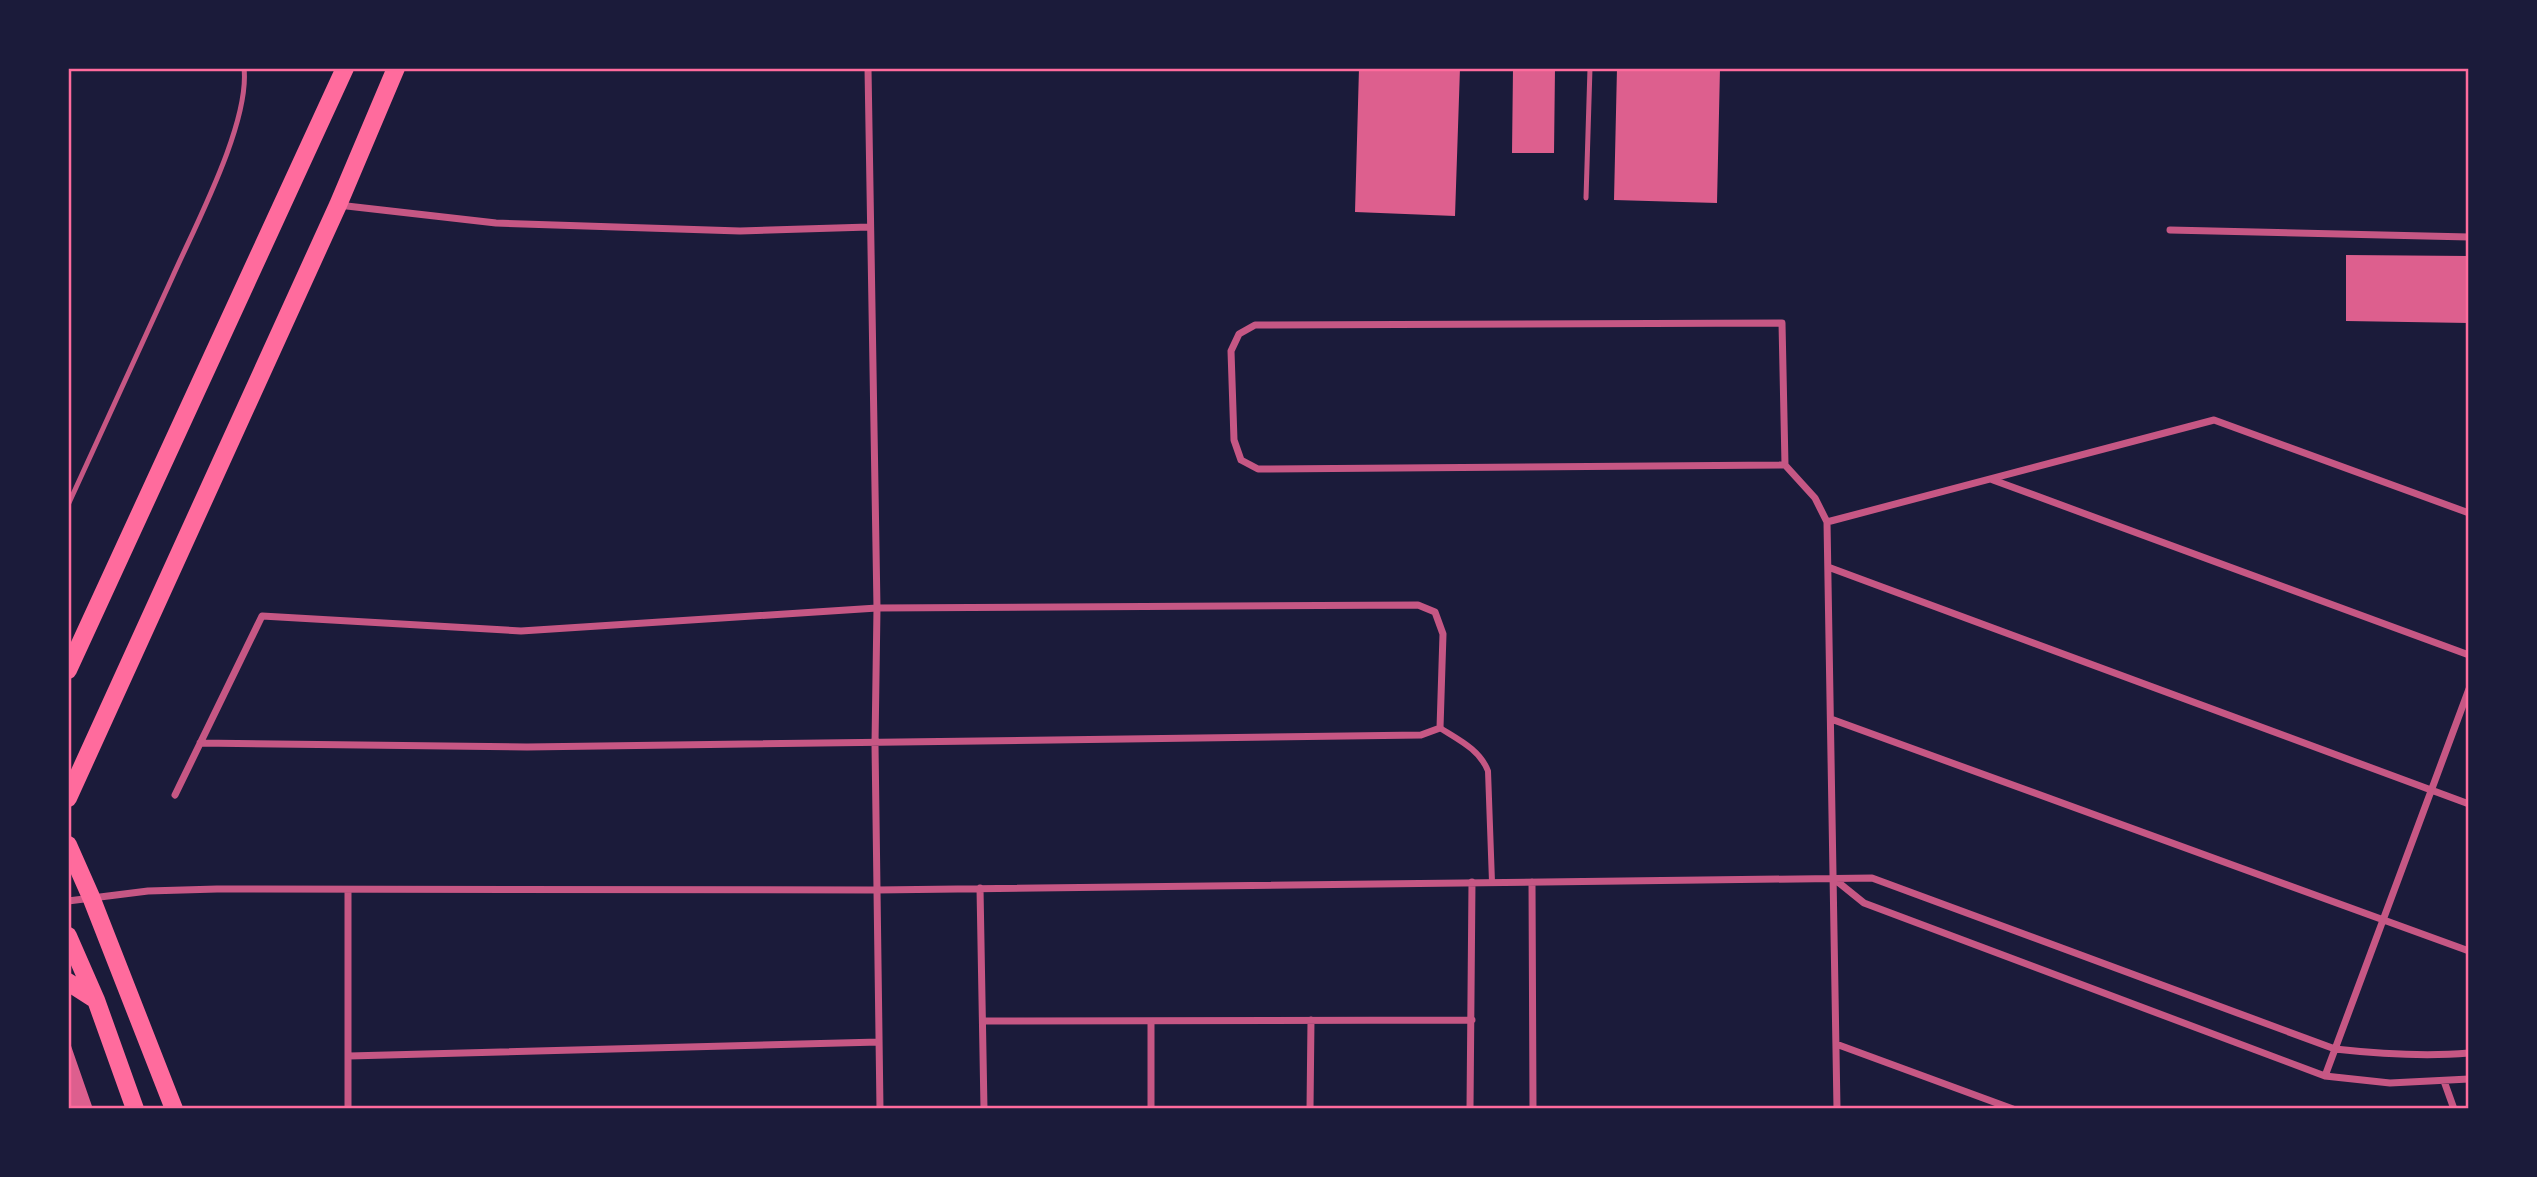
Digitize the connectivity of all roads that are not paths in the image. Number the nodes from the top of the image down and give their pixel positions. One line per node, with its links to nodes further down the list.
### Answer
1 (244, 68): 13 (lane)
2 (345, 68): 19 (main road)
3 (396, 68): 7 (main road)
4 (868, 68): 8 (street)
5 (1590, 68): 6 (lane)
6 (1586, 198)
7 (338, 205): 8 (street); 27 (main road)
8 (869, 227): 17 (street)
9 (2170, 230): 10 (street)
10 (2469, 237)
11 (1785, 465): 11 (street); 15 (street)
12 (1991, 479): 14 (street); 15 (street); 18 (street)
13 (68, 505)
14 (2469, 513)
15 (1827, 522): 16 (street)
16 (1828, 567): 21 (street); 25 (street)
17 (877, 608): 22 (street); 23 (street); 24 (street)
18 (2469, 655)
19 (68, 670)
20 (2469, 688): 25 (street)
21 (1830, 719): 30 (street); 39 (street)
22 (1440, 727): 24 (street); 32 (street)
23 (200, 743): 24 (street); 26 (street)
24 (875, 744): 36 (street)
25 (2431, 790): 28 (street); 39 (street)
26 (174, 795)
27 (68, 798)
28 (2469, 804)
29 (68, 845): 37 (main road)
30 (1833, 878): 33 (street); 49 (street); 50 (street); 53 (street)
31 (1472, 882): 32 (street); 34 (street); 45 (street)
32 (1492, 882): 33 (street)
33 (1532, 882): 64 (street)
34 (980, 888): 36 (street); 46 (street)
35 (348, 890): 36 (street); 37 (street); 52 (street)
36 (877, 890): 48 (street)
37 (91, 897): 38 (street); 57 (main road)
38 (68, 901)
39 (2383, 919): 41 (street); 50 (street)
40 (68, 936): 43 (main road)
41 (2469, 951)
42 (68, 982): 43 (main road)
43 (96, 1000): 56 (main road)
44 (1311, 1020): 45 (street); 47 (street); 62 (street)
45 (1472, 1020): 63 (street)
46 (983, 1021): 47 (street); 60 (street)
47 (1152, 1021): 61 (street)
48 (879, 1042): 52 (street); 59 (street)
49 (1836, 1044): 65 (street); 66 (street)
50 (2335, 1049): 51 (street); 53 (street)
51 (2469, 1053)
52 (348, 1056): 58 (street)
53 (2325, 1076): 55 (street)
54 (2469, 1079): 55 (street)
55 (2444, 1082): 67 (street)
56 (135, 1109)
57 (174, 1109)
58 (348, 1109)
59 (880, 1109)
60 (984, 1109)
61 (1151, 1109)
62 (1310, 1109)
63 (1470, 1109)
64 (1532, 1109)
65 (1837, 1109)
66 (2013, 1109)
67 (2454, 1109)

